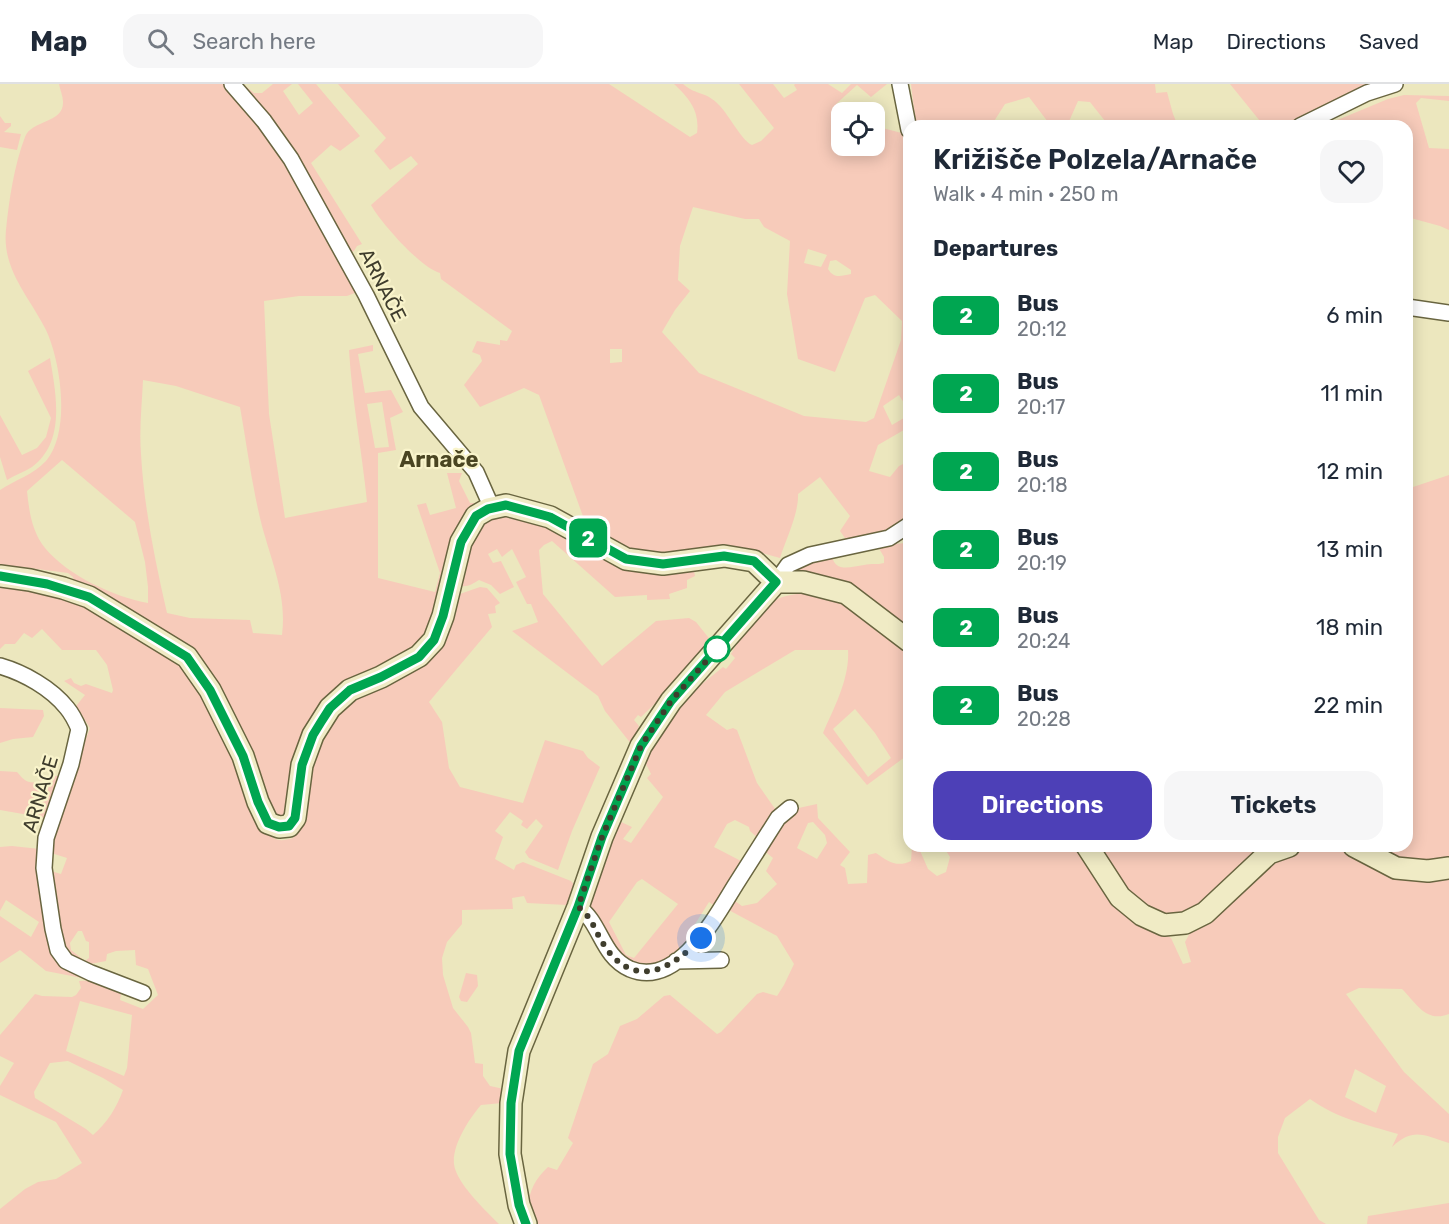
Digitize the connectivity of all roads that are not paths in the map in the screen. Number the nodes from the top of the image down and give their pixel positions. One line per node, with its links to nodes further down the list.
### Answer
1 (232, 84): 8 (street, ARNAČE)
2 (900, 84): 4 (street)
3 (1395, 84): 5 (street)
4 (907, 120)
5 (1312, 120)
6 (1413, 309): 7 (street)
7 (1449, 314)
8 (492, 508): 12 (street); 13 (street)
9 (903, 529): 11 (street)
10 (903, 537): 11 (street)
11 (890, 538): 13 (street)
12 (0, 576)
13 (776, 582): 14 (street); 21 (street)
14 (903, 636)
15 (0, 666): 26 (street, ARNAČE)
16 (790, 808): 23 (street)
17 (1091, 852): 18 (street)
18 (1272, 852)
19 (1365, 852): 20 (street)
20 (1449, 868)
21 (578, 907): 25 (street); 27 (street)
22 (711, 943): 23 (street)
23 (692, 948): 25 (street)
24 (721, 960): 25 (street)
25 (676, 961)
26 (143, 993)
27 (526, 1224)

